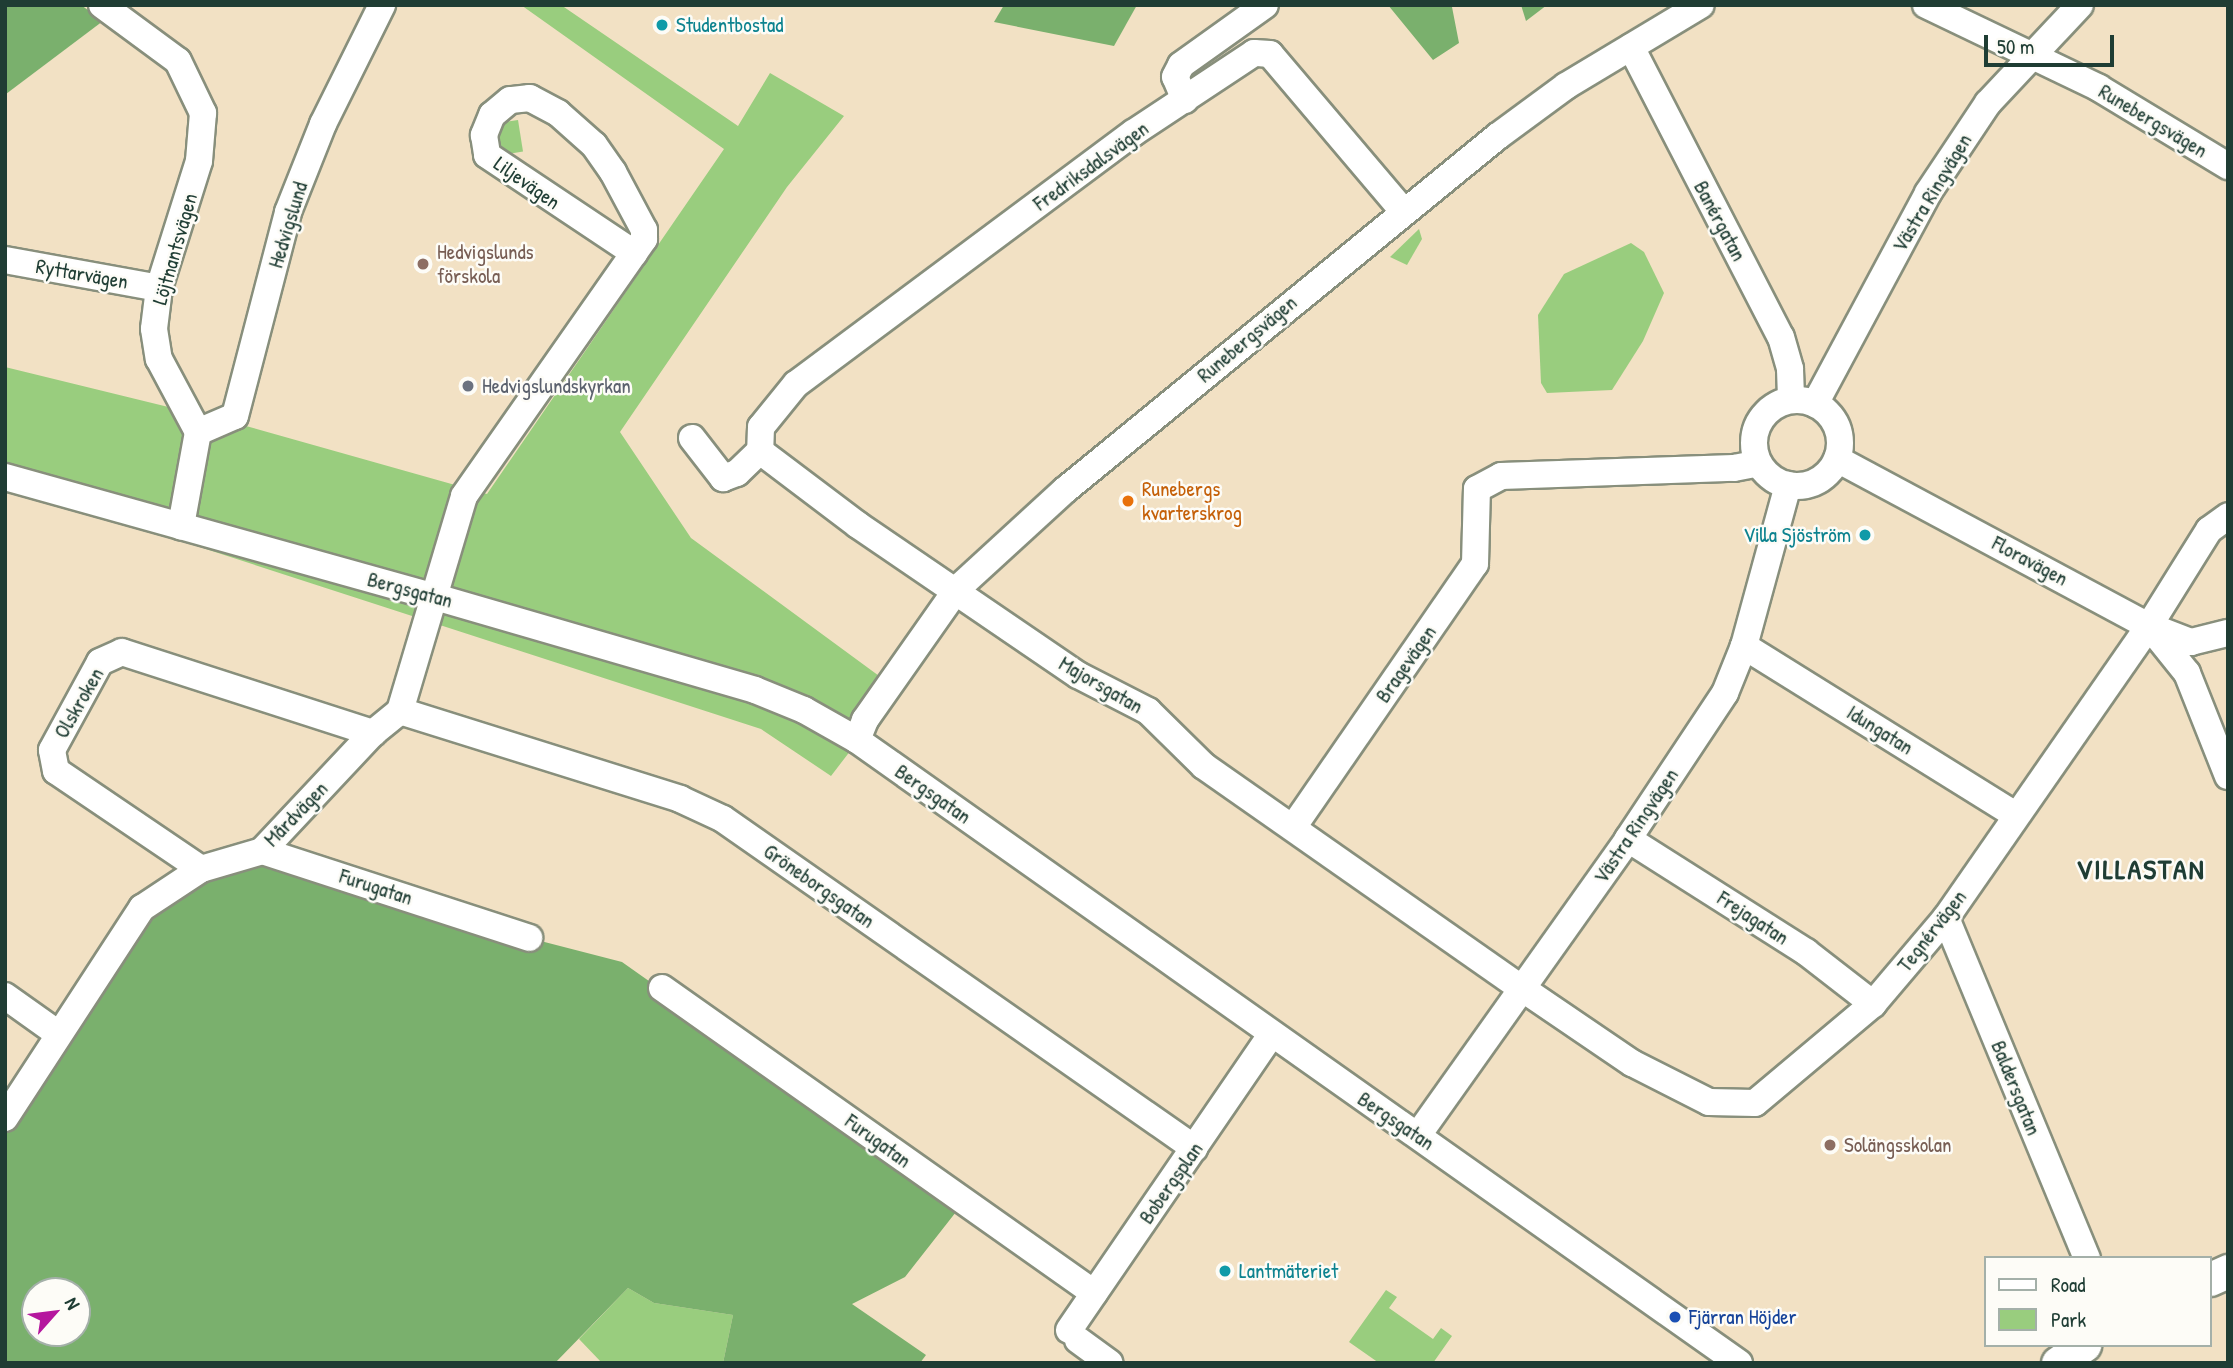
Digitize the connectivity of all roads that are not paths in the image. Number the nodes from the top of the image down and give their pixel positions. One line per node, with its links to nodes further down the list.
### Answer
1 (102, 5): 14 (street, Löjtnantsvägen)
2 (382, 5): 16 (street, Hedvigslund)
3 (1265, 5): 9 (street)
4 (1701, 5): 7 (street, Runebergsvägen)
5 (1926, 5): 8 (street, Runebergsvägen)
6 (2081, 5): 8 (street, Västra Ringvägen)
7 (1631, 47): 11 (street, Runebergsvägen); 15 (street, Banérgatan)
8 (2031, 58): 10 (street, Runebergsvägen); 15 (street, Västra Ringvägen)
9 (1185, 100): 11 (street, Fredriksdalsvägen); 18 (street, Fredriksdalsvägen)
10 (2228, 166)
11 (1404, 212): 25 (street, Runebergsvägen)
12 (634, 253): 12 (street, Liljevägen); 26 (street, Liljevägen)
13 (5, 260): 14 (street, Ryttarvägen)
14 (159, 288): 16 (street, Löjtnantsvägen)
15 (1803, 402): 19 (street); 20 (street)
16 (198, 432): 24 (street)
17 (692, 438): 18 (street, Fredriksdalsvägen)
18 (761, 439): 25 (street, Majorsgatan)
19 (1837, 458): 22 (street); 27 (street, Floravägen)
20 (1759, 463): 22 (street); 35 (street, Bragevägen)
21 (5, 477): 24 (street, Bergsgatan)
22 (1788, 485): 29 (street, Västra Ringvägen)
23 (2228, 516): 27 (street, Tegnérvägen)
24 (181, 526): 26 (street, Bergsgatan)
25 (957, 589): 32 (street, Runebergsvägen); 35 (street, Majorsgatan)
26 (432, 596): 30 (street); 32 (street, Bergsgatan)
27 (2149, 626): 28 (street, Floravägen); 33 (street); 34 (street, Tegnérvägen)
28 (2228, 633)
29 (1744, 646): 34 (street, Idungatan); 36 (street, Västra Ringvägen)
30 (400, 712): 31 (street, Mårdvägen); 49 (street, Gröneborgsgatan)
31 (373, 733): 37 (street, Mårdvägen); 38 (street, Olskroken)
32 (857, 740): 46 (street, Bergsgatan)
33 (2228, 776)
34 (2015, 815): 39 (street, Tegnérvägen)
35 (1294, 825): 42 (street, Majorsgatan)
36 (1628, 839): 42 (street, Västra Ringvägen); 44 (street, Frejagatan)
37 (262, 851): 38 (street, Mårdvägen); 40 (street, Furugatan)
38 (201, 869): 45 (street, Mårdvägen)
39 (1946, 918): 44 (street, Tegnérvägen); 50 (street, Baldersgatan)
40 (528, 938)
41 (662, 988): 53 (street, Furugatan)
42 (1523, 989): 44 (street, Tegnérvägen); 48 (street, Västra Ringvägen)
43 (5, 996): 45 (street)
44 (1873, 1004)
45 (57, 1033): 47 (street, Mårdvägen)
46 (1271, 1035): 48 (street, Bergsgatan); 49 (street, Bobergsplan)
47 (5, 1118)
48 (1418, 1135): 56 (street, Bergsgatan)
49 (1194, 1148): 53 (street, Bobergsplan)
50 (2086, 1256)
51 (2228, 1271): 52 (main road)
52 (2212, 1278)
53 (1094, 1293): 55 (street, Bobergsplan)
54 (2081, 1347): 57 (main road)
55 (1110, 1363)
56 (1739, 1363)
57 (2058, 1363)

